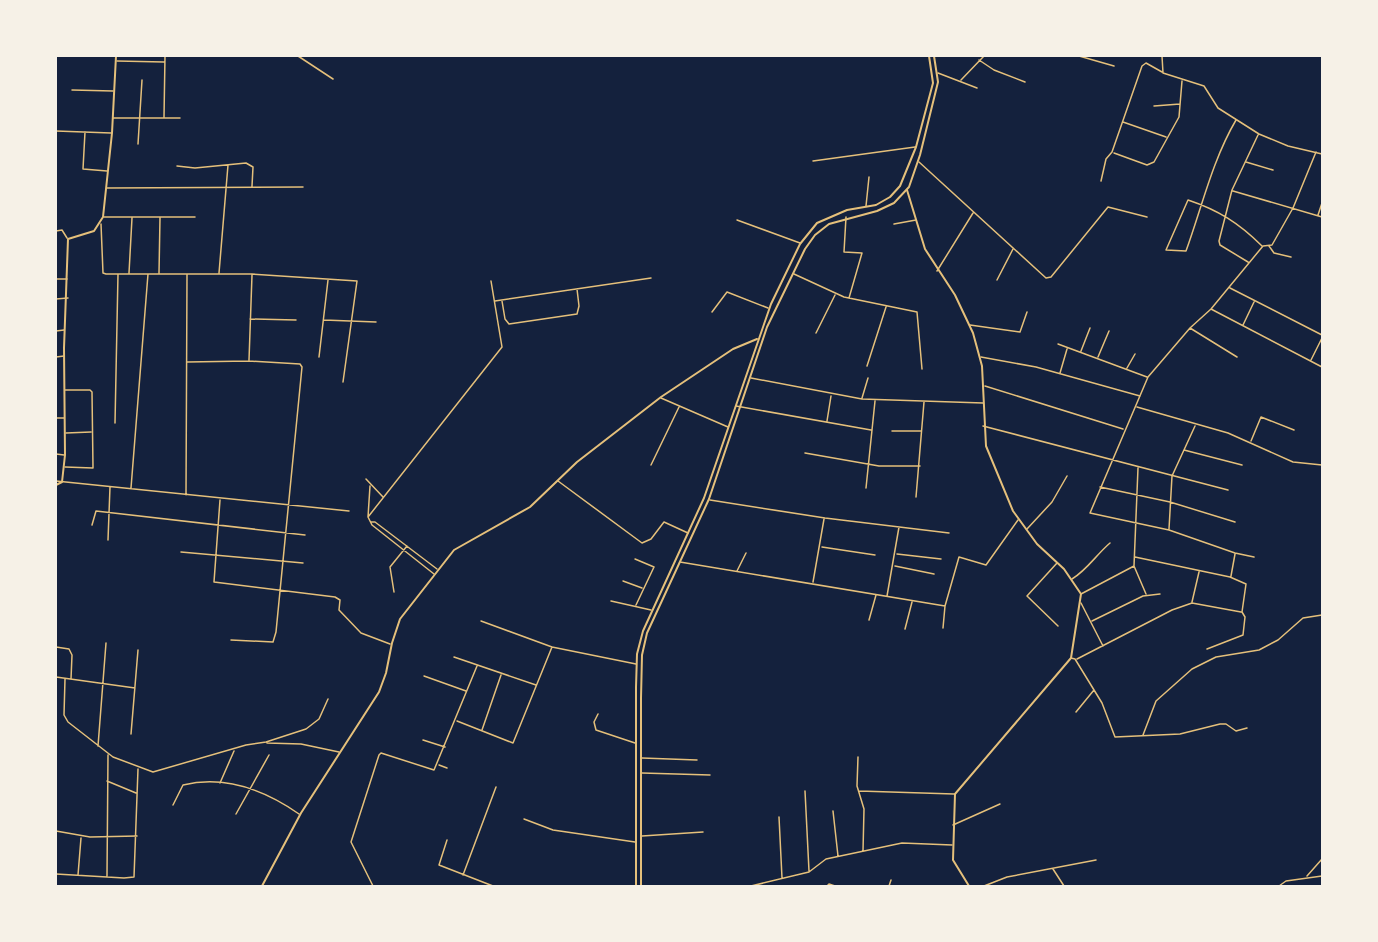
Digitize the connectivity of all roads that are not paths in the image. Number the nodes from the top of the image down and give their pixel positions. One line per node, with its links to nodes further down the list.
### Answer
1 (116, 56): 10 (street)
2 (165, 56): 11 (street)
3 (298, 56): 15 (street)
4 (929, 56): 37 (street)
5 (934, 56): 13 (street)
6 (984, 56): 9 (street)
7 (1079, 56): 12 (street)
8 (1162, 56): 14 (street)
9 (979, 60): 17 (street); 18 (street)
10 (115, 62): 11 (street); 22 (street)
11 (165, 62): 27 (street)
12 (1114, 66)
13 (937, 72): 17 (street); 42 (street)
14 (1163, 73): 19 (street); 30 (street)
15 (333, 79)
16 (142, 80): 26 (street)
17 (960, 81): 20 (street)
18 (1025, 81)
19 (1182, 81): 23 (street); 29 (street)
20 (977, 88)
21 (72, 90): 22 (street)
22 (113, 91): 25 (street)
23 (1181, 103): 24 (street); 35 (street)
24 (1154, 106)
25 (112, 118): 26 (street); 33 (street)
26 (141, 118): 27 (street); 36 (street)
27 (164, 118): 28 (street)
28 (180, 118)
29 (1236, 120): 34 (street); 59 (street)
30 (1123, 122): 35 (street); 38 (street)
31 (56, 131): 32 (street)
32 (85, 132): 33 (street); 47 (street)
33 (112, 133): 47 (street)
34 (1259, 134): 39 (street); 43 (street)
35 (1167, 137): 38 (street)
36 (138, 144)
37 (916, 147): 41 (street); 56 (street)
38 (1113, 152): 49 (street)
39 (1316, 152): 40 (street); 61 (street)
40 (1323, 154)
41 (813, 161)
42 (918, 162): 54 (street); 62 (street)
43 (1246, 162): 46 (street); 55 (street)
44 (228, 165): 45 (street); 50 (street); 51 (street)
45 (177, 166)
46 (1274, 170)
47 (108, 171): 53 (street)
48 (869, 177): 60 (street)
49 (1101, 181)
50 (226, 186): 51 (street); 53 (street); 85 (street)
51 (252, 186): 52 (street)
52 (303, 187)
53 (106, 188): 65 (street)
54 (907, 190): 57 (street); 73 (street)
55 (1232, 190): 61 (street); 63 (street)
56 (896, 192): 57 (street); 60 (street)
57 (901, 197): 68 (street)
58 (1323, 202): 64 (street)
59 (1202, 205): 59 (street); 63 (street)
60 (866, 207): 78 (street)
61 (1293, 208): 64 (street); 80 (street)
62 (974, 213): 81 (street); 84 (street)
63 (1225, 214): 79 (street); 83 (street)
64 (1318, 216): 70 (street)
65 (103, 217): 66 (street); 74 (street)
66 (132, 217): 67 (street); 88 (street)
67 (160, 217): 71 (street); 90 (street)
68 (846, 217): 86 (street); 104 (street)
69 (1147, 217): 81 (street)
70 (1323, 217)
71 (195, 218)
72 (737, 220): 78 (street)
73 (916, 220): 75 (street); 84 (street)
74 (101, 224): 77 (street); 87 (street)
75 (894, 224)
76 (56, 231): 77 (street)
77 (68, 238): 94 (street)
78 (800, 244): 109 (street)
79 (1263, 246): 80 (street); 83 (street)
80 (1269, 246): 82 (street)
81 (1013, 248): 97 (street)
82 (1291, 257)
83 (1250, 262): 99 (street)
84 (936, 271): 118 (street)
85 (219, 273): 91 (street); 92 (street)
86 (793, 273): 101 (street); 147 (street)
87 (118, 274): 88 (street); 166 (street)
88 (129, 274): 89 (street)
89 (148, 274): 90 (street); 200 (street)
90 (159, 274): 91 (street)
91 (187, 274): 140 (street)
92 (252, 274): 95 (street); 113 (street)
93 (56, 279): 94 (street)
94 (67, 279): 103 (street)
95 (328, 279): 115 (street); 116 (street)
96 (651, 279): 100 (street)
97 (997, 280)
98 (491, 281): 106 (street)
99 (1229, 287): 107 (street); 110 (street)
100 (577, 289): 105 (street); 105 (street)
101 (836, 294): 104 (street); 125 (street)
102 (56, 298): 103 (street)
103 (68, 298): 122 (street)
104 (849, 299): 108 (street)
105 (502, 300): 106 (street)
106 (494, 301): 204 (street)
107 (1254, 302): 119 (street); 126 (street)
108 (886, 307): 141 (street); 143 (street)
109 (769, 309): 111 (street); 127 (street)
110 (1211, 309): 119 (street); 121 (street)
111 (712, 312)
112 (1027, 312): 118 (street)
113 (250, 319): 114 (street); 138 (street)
114 (296, 320)
115 (323, 320): 116 (street); 134 (street)
116 (351, 321): 117 (street); 149 (street)
117 (376, 322)
118 (969, 325): 135 (street)
119 (1243, 326): 139 (street)
120 (1090, 328): 130 (street)
121 (1190, 328): 136 (street); 146 (street)
122 (65, 330): 123 (street); 132 (street)
123 (56, 331)
124 (1110, 331): 137 (street)
125 (816, 333)
126 (1323, 337): 139 (street)
127 (757, 339): 154 (street); 159 (street)
128 (1058, 344): 129 (street)
129 (1068, 347): 130 (street); 145 (street)
130 (1080, 351): 137 (street)
131 (1136, 354): 144 (street)
132 (64, 356): 133 (street); 151 (street)
133 (56, 357)
134 (320, 357)
135 (981, 357): 145 (street); 150 (street)
136 (1237, 357)
137 (1098, 358): 144 (street)
138 (249, 361): 140 (street); 209 (street)
139 (1310, 361): 142 (street)
140 (187, 362): 202 (street)
141 (867, 366)
142 (1323, 367)
143 (922, 369)
144 (1126, 369): 146 (street)
145 (1060, 374): 153 (street)
146 (1148, 377): 153 (street)
147 (750, 378): 152 (street); 161 (street)
148 (868, 378): 155 (street)
149 (343, 382)
150 (984, 385): 158 (street); 171 (street)
151 (64, 390): 164 (street); 174 (street)
152 (832, 395): 155 (street); 165 (street)
153 (1140, 396): 162 (street)
154 (661, 397): 160 (street); 193 (street)
155 (861, 399): 156 (street)
156 (876, 400): 157 (street); 170 (street)
157 (924, 401): 158 (street); 175 (street)
158 (983, 403): 168 (street)
159 (735, 405): 161 (street); 169 (street)
160 (679, 406): 169 (street); 184 (street)
161 (740, 407): 165 (street); 207 (street)
162 (1136, 407): 167 (street); 171 (street)
163 (56, 418): 164 (street)
164 (65, 418): 176 (street)
165 (826, 422): 170 (street)
166 (115, 423)
167 (1195, 425): 177 (street); 178 (street)
168 (983, 426): 182 (street); 214 (street)
169 (728, 427): 224 (street)
170 (871, 430): 183 (street)
171 (1125, 430): 182 (street)
172 (1294, 430): 177 (street)
173 (892, 431): 175 (street)
174 (92, 432): 176 (street); 188 (street)
175 (922, 432): 187 (street)
176 (65, 433): 181 (street)
177 (1251, 441): 186 (street)
178 (1183, 449): 185 (street); 191 (street)
179 (805, 453): 183 (street)
180 (56, 454): 181 (street)
181 (65, 455): 188 (street)
182 (1111, 460): 189 (street); 198 (street)
183 (869, 464): 187 (street); 199 (street)
184 (651, 465)
185 (1242, 465)
186 (1323, 465)
187 (920, 466): 205 (street)
188 (64, 467): 194 (street)
189 (1138, 467): 191 (street); 203 (street)
190 (1067, 476): 221 (street)
191 (1172, 476): 201 (street); 208 (street)
192 (366, 479): 197 (street)
193 (557, 480): 224 (street); 248 (street)
194 (62, 482): 195 (street); 196 (street)
195 (56, 483)
196 (110, 486): 200 (street); 211 (street)
197 (370, 486): 204 (street); 212 (street)
198 (1100, 487): 203 (street); 217 (street)
199 (866, 488)
200 (131, 489): 202 (street)
201 (1228, 490)
202 (186, 495): 206 (street)
203 (1137, 496): 208 (street); 217 (street)
204 (384, 497): 212 (street)
205 (916, 497)
206 (220, 499): 209 (street); 219 (street)
207 (709, 499): 213 (street); 243 (street)
208 (1170, 502): 216 (street); 222 (street)
209 (288, 506): 210 (street); 223 (street)
210 (349, 512)
211 (109, 513): 218 (street); 219 (street); 227 (street)
212 (368, 518): 215 (street)
213 (825, 518): 220 (street); 230 (street)
214 (1019, 519): 221 (street); 270 (street)
215 (371, 522): 229 (street); 231 (street)
216 (1235, 522)
217 (1136, 524): 222 (street); 238 (street)
218 (92, 525)
219 (219, 526): 223 (street); 236 (street)
220 (900, 526): 225 (street); 235 (street)
221 (1026, 529): 244 (street)
222 (1169, 530): 234 (street)
223 (287, 533): 226 (street); 242 (street)
224 (688, 533): 271 (street)
225 (949, 533)
226 (305, 535)
227 (108, 540)
228 (1110, 543): 254 (street)
229 (408, 545): 231 (street); 248 (street)
230 (821, 547): 237 (street); 256 (street)
231 (404, 549): 251 (street); 259 (street)
232 (181, 552): 236 (street)
233 (746, 553): 250 (street)
234 (1235, 553): 239 (street); 253 (street)
235 (896, 554): 241 (street); 246 (street)
236 (215, 555): 242 (street); 258 (street)
237 (875, 555)
238 (1136, 557): 247 (street); 249 (street)
239 (1254, 557)
240 (635, 559): 257 (street)
241 (941, 559)
242 (283, 561): 245 (street); 258 (street)
243 (679, 562): 250 (street); 320 (street)
244 (1057, 562): 254 (street); 277 (street)
245 (303, 563)
246 (894, 566): 252 (street); 264 (street)
247 (1134, 566): 261 (street); 263 (street)
248 (438, 569): 251 (street)
249 (1199, 571): 253 (street); 268 (street)
250 (737, 572): 256 (street)
251 (434, 574): 282 (street)
252 (934, 574)
253 (1230, 577): 272 (street)
254 (1071, 579): 261 (street)
255 (623, 581): 257 (street)
256 (812, 583): 260 (street)
257 (643, 588): 269 (street)
258 (282, 591): 280 (street); 282 (street)
259 (394, 592)
260 (876, 594): 264 (street); 274 (street)
261 (1081, 594): 267 (street)
262 (1160, 594): 263 (street)
263 (1147, 595): 276 (street)
264 (887, 596): 266 (street)
265 (611, 601): 269 (street)
266 (912, 601): 270 (street); 279 (street)
267 (1081, 603): 276 (street); 289 (street)
268 (1192, 603): 272 (street); 283 (street)
269 (636, 605): 271 (street)
270 (945, 606): 278 (street)
271 (651, 610): 290 (street)
272 (1242, 612): 286 (street)
273 (1323, 615): 309 (street)
274 (869, 620)
275 (482, 621): 285 (street)
276 (1092, 621): 283 (street)
277 (1058, 626)
278 (943, 628)
279 (905, 629)
280 (231, 640)
281 (106, 643): 297 (street)
282 (392, 645): 316 (street)
283 (1104, 646): 289 (street)
284 (56, 647): 296 (street)
285 (552, 647): 290 (street); 298 (street)
286 (1207, 649)
287 (138, 650): 299 (street)
288 (454, 657): 291 (street)
289 (1073, 659): 300 (street); 334 (street)
290 (637, 664): 312 (street)
291 (477, 666): 292 (street); 301 (street)
292 (502, 674): 298 (street); 307 (street)
293 (424, 676): 301 (street)
294 (56, 678): 295 (street)
295 (65, 679): 296 (street); 313 (street)
296 (71, 680): 297 (street)
297 (102, 684): 299 (street); 313 (street)
298 (537, 685): 307 (street)
299 (135, 688): 308 (street)
300 (1094, 689): 303 (street); 309 (street)
301 (467, 691): 305 (street)
302 (328, 699): 311 (street)
303 (1076, 712)
304 (598, 714): 312 (street)
305 (456, 721): 307 (street); 314 (street)
306 (1247, 728): 309 (street)
307 (481, 731)
308 (131, 734)
309 (1143, 735)
310 (423, 740): 314 (street)
311 (266, 742): 315 (street); 316 (street)
312 (636, 743): 350 (street)
313 (98, 746): 317 (street)
314 (446, 747): 322 (street)
315 (234, 750): 323 (street); 328 (street)
316 (340, 752): 339 (street)
317 (108, 754): 323 (street); 327 (street)
318 (269, 755): 329 (street)
319 (858, 757): 332 (street)
320 (642, 758): 321 (street); 325 (street)
321 (697, 760)
322 (438, 765): 324 (street); 367 (street)
323 (138, 768): 333 (street)
324 (447, 768)
325 (642, 773): 326 (street); 346 (street)
326 (711, 775)
327 (106, 781): 333 (street); 348 (street)
328 (220, 784): 329 (street); 336 (street)
329 (250, 787): 338 (street); 339 (street)
330 (496, 787): 359 (street)
331 (805, 791): 357 (street)
332 (859, 791): 334 (street); 352 (street)
333 (137, 793): 345 (street)
334 (955, 794): 342 (street)
335 (1000, 804): 342 (street)
336 (173, 805)
337 (833, 811): 353 (street)
338 (236, 814)
339 (300, 815): 366 (street)
340 (779, 817): 364 (street)
341 (525, 819): 350 (street)
342 (953, 825): 351 (street)
343 (56, 831): 347 (street)
344 (703, 832): 346 (street)
345 (137, 836): 348 (street); 362 (street)
346 (641, 836): 370 (street)
347 (81, 837): 348 (street); 360 (street)
348 (107, 838): 362 (street)
349 (447, 840): 359 (street)
350 (636, 842): 369 (street)
351 (952, 845): 352 (street); 375 (street)
352 (863, 852): 353 (street)
353 (838, 857): 357 (street)
354 (1323, 859): 363 (street)
355 (1096, 860): 356 (street)
356 (1053, 868): 376 (street); 377 (street)
357 (809, 872): 364 (street)
358 (56, 874): 360 (street)
359 (463, 875): 368 (street)
360 (78, 876): 362 (street)
361 (1323, 876): 363 (street)
362 (107, 877)
363 (1307, 877): 378 (street)
364 (782, 879): 371 (street)
365 (891, 880): 374 (street)
366 (262, 886)
367 (373, 886)
368 (493, 886)
369 (636, 886)
370 (641, 886)
371 (751, 886)
372 (828, 886): 373 (street)
373 (835, 886)
374 (889, 886)
375 (969, 886)
376 (984, 886)
377 (1064, 886)
378 (1279, 886)

